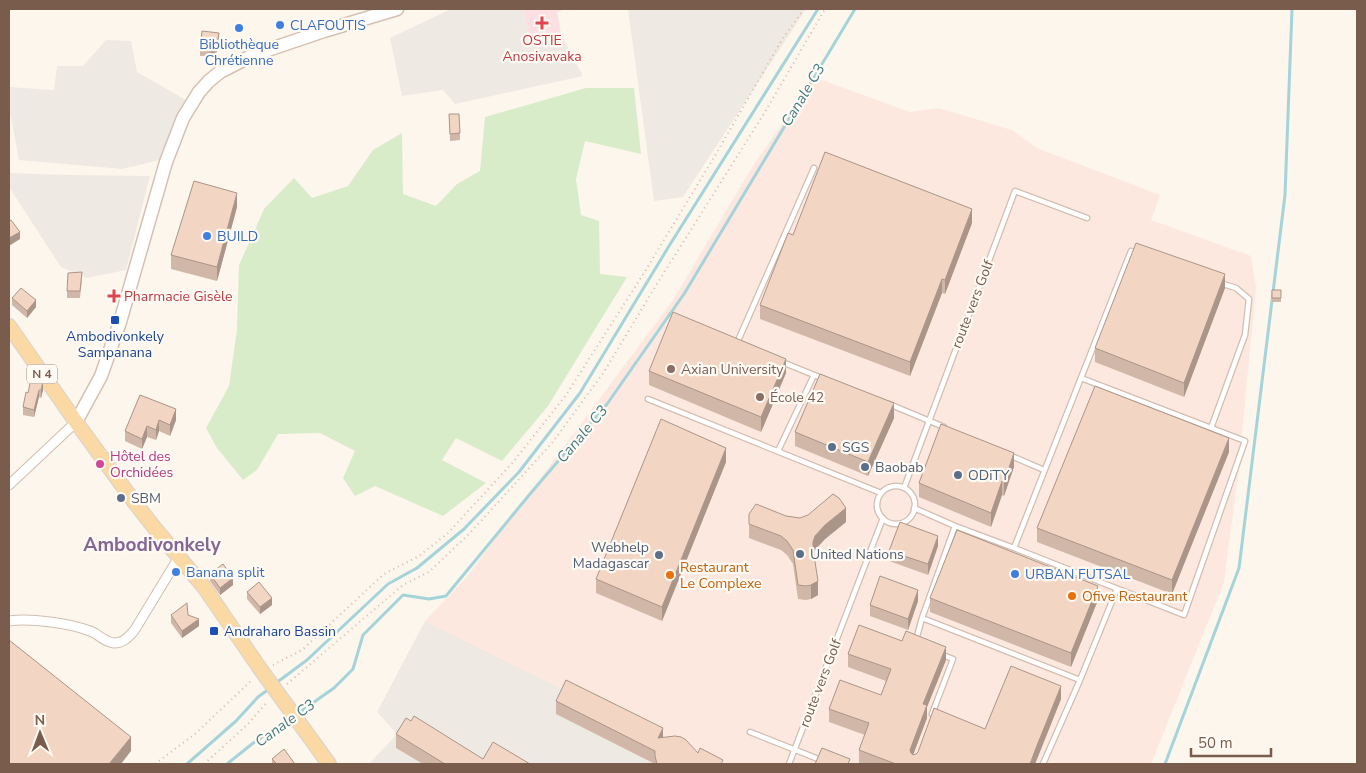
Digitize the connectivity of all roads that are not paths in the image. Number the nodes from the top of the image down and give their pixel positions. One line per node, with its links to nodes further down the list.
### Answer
1 (397, 9): 17 (main road)
2 (814, 168): 8 (lane)
3 (1086, 218): 16 (lane, route vers Golf)
4 (1140, 254): 12 (lane)
5 (1219, 282): 19 (lane)
6 (9, 326): 17 (main road, N 4)
7 (728, 341): 8 (lane)
8 (737, 344): 9 (lane)
9 (745, 348)
10 (780, 361): 11 (lane)
11 (814, 375): 13 (lane); 21 (lane)
12 (1081, 378): 19 (lane); 22 (lane)
13 (832, 382)
14 (648, 400): 21 (lane)
15 (885, 403): 16 (lane)
16 (929, 420): 18 (lane); 24 (lane, route vers Golf)
17 (76, 422): 23 (street); 30 (main road, N 4)
18 (946, 428)
19 (1211, 428): 31 (lane)
20 (1000, 451): 22 (lane)
21 (778, 452): 25 (lane)
22 (1044, 470): 29 (lane)
23 (9, 485)
24 (904, 488): 25 (lane); 26 (lane)
25 (881, 492): 27 (lane)
26 (914, 508): 27 (lane); 28 (lane)
27 (883, 518): 39 (lane, route vers Golf)
28 (955, 526): 29 (lane); 32 (lane)
29 (1014, 548): 31 (lane)
30 (179, 558): 33 (street); 40 (main road, N 4)
31 (1117, 589): 36 (lane)
32 (922, 618): 34 (lane); 36 (lane)
33 (9, 621)
34 (922, 646)
35 (938, 652): 37 (lane)
36 (1080, 680): 43 (lane)
37 (930, 720)
38 (750, 732): 39 (lane)
39 (794, 750): 41 (lane, route vers Golf); 42 (lane)
40 (329, 764)
41 (789, 764)
42 (831, 764)
43 (1043, 764)

